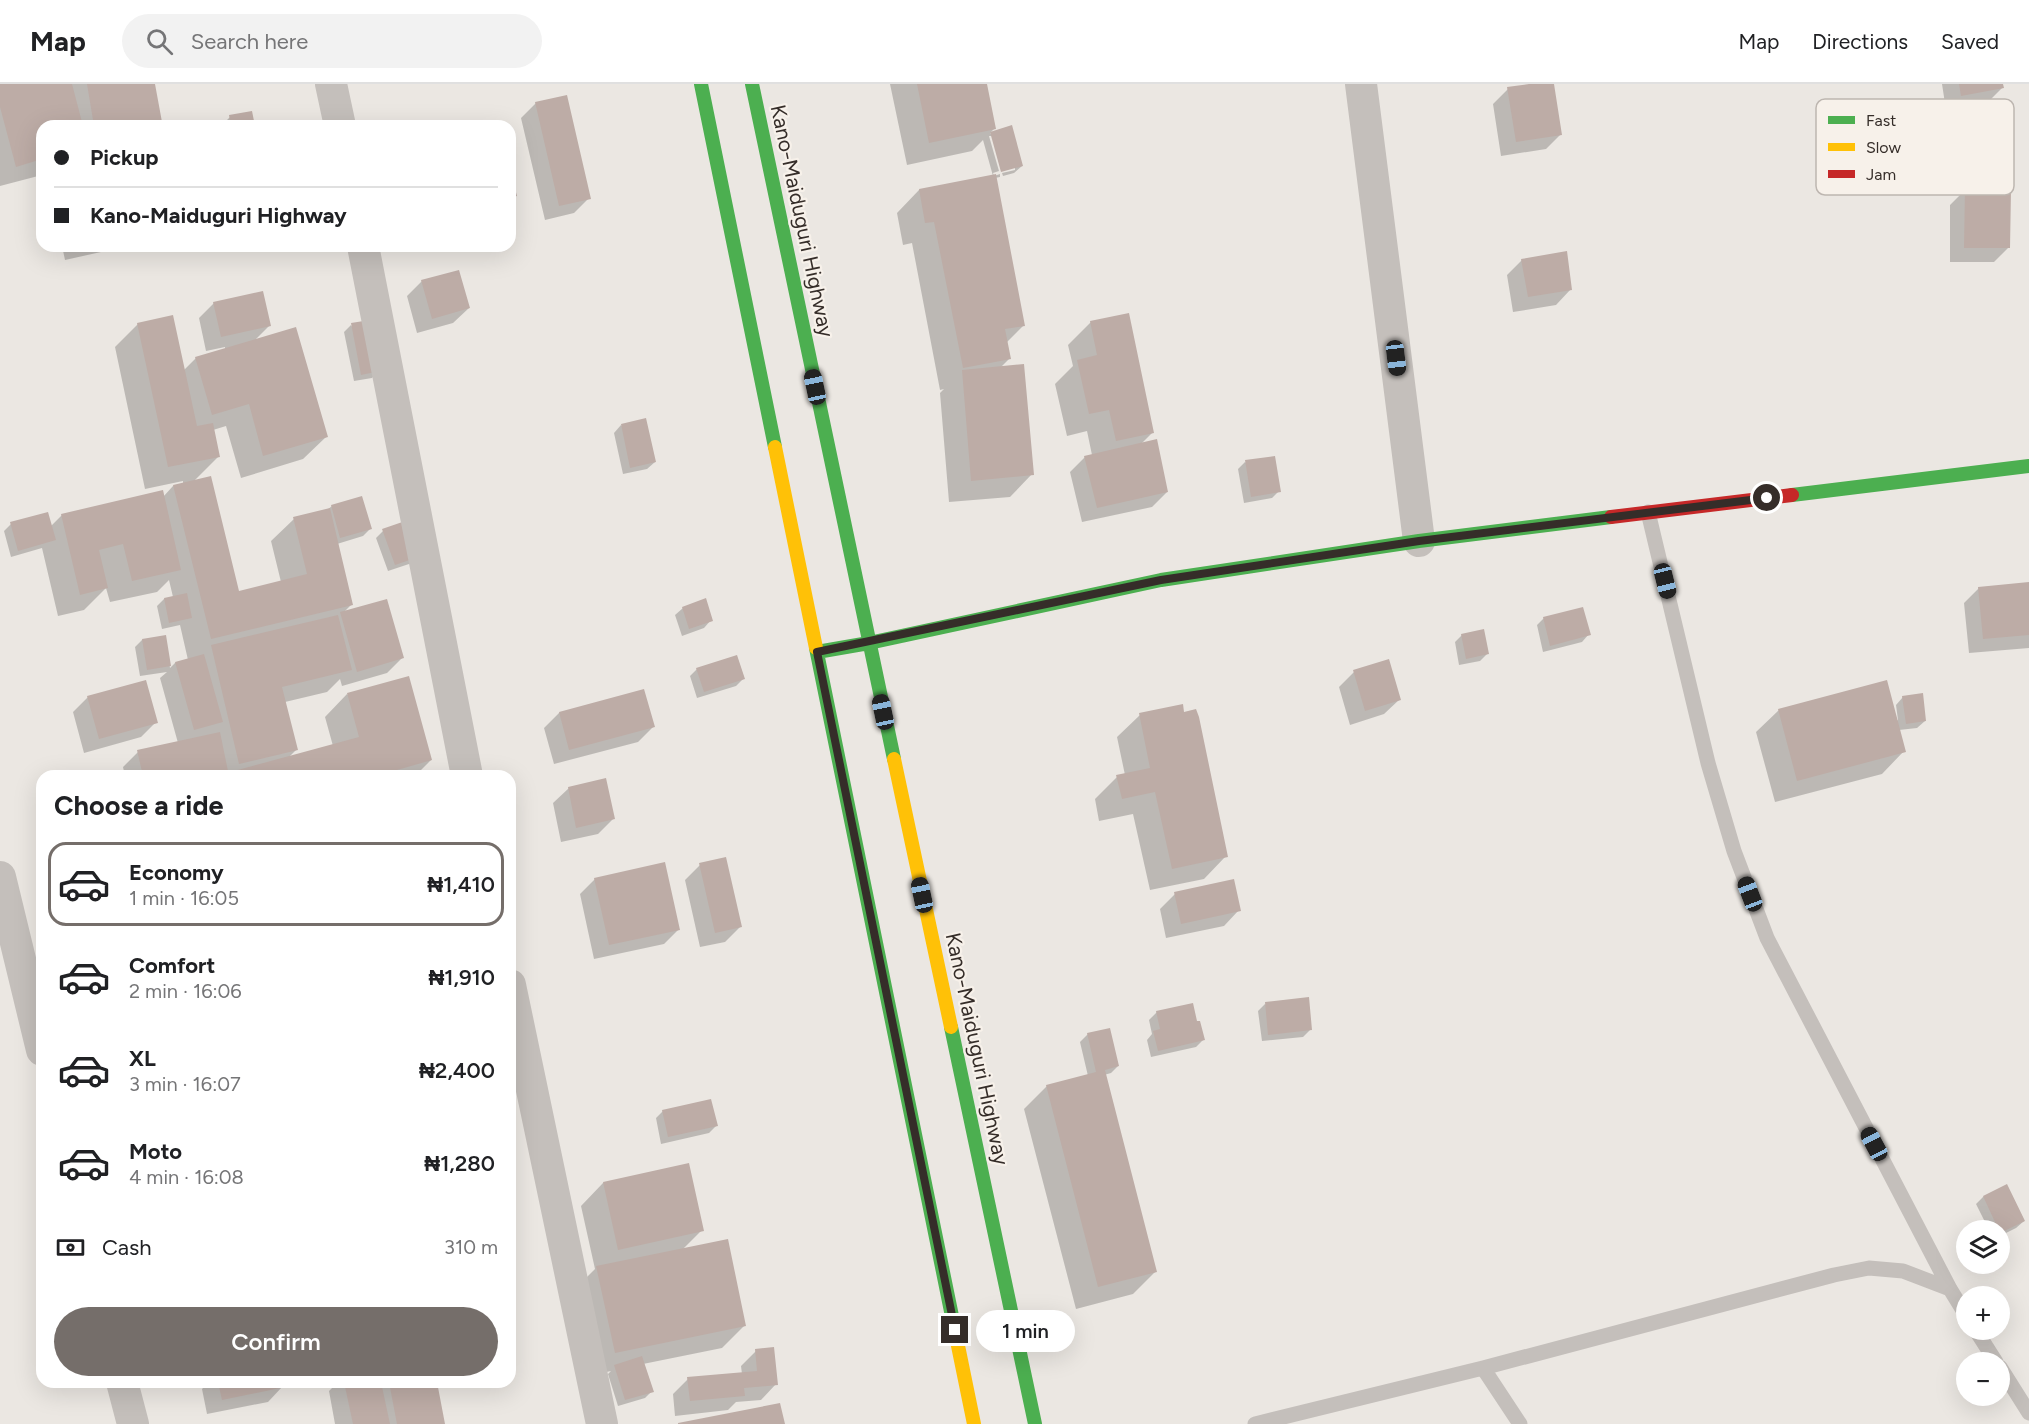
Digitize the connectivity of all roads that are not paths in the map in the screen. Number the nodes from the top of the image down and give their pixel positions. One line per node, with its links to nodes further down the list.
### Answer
1 (331, 84): 5 (street)
2 (700, 84): 11 (main road)
3 (752, 84): 10 (main road, Kano-Maiduguri Highway)
4 (1361, 84): 9 (street)
5 (339, 120)
6 (364, 252): 12 (street)
7 (2029, 466): 8 (main road)
8 (1648, 512): 9 (main road); 17 (lane)
9 (1419, 541): 10 (main road)
10 (869, 643): 11 (main road); 26 (main road, Kano-Maiduguri Highway)
11 (817, 652): 25 (main road)
12 (466, 770)
13 (0, 877): 14 (street)
14 (21, 959): 16 (street)
15 (516, 1014): 24 (street)
16 (36, 1024)
17 (1950, 1290): 18 (lane); 19 (lane)
18 (1956, 1299)
19 (1484, 1368): 27 (lane); 28 (lane)
20 (2010, 1383): 22 (lane)
21 (124, 1388): 23 (street)
22 (2029, 1413)
23 (133, 1424)
24 (602, 1424)
25 (974, 1424)
26 (1035, 1424)
27 (1255, 1424)
28 (1520, 1424)

